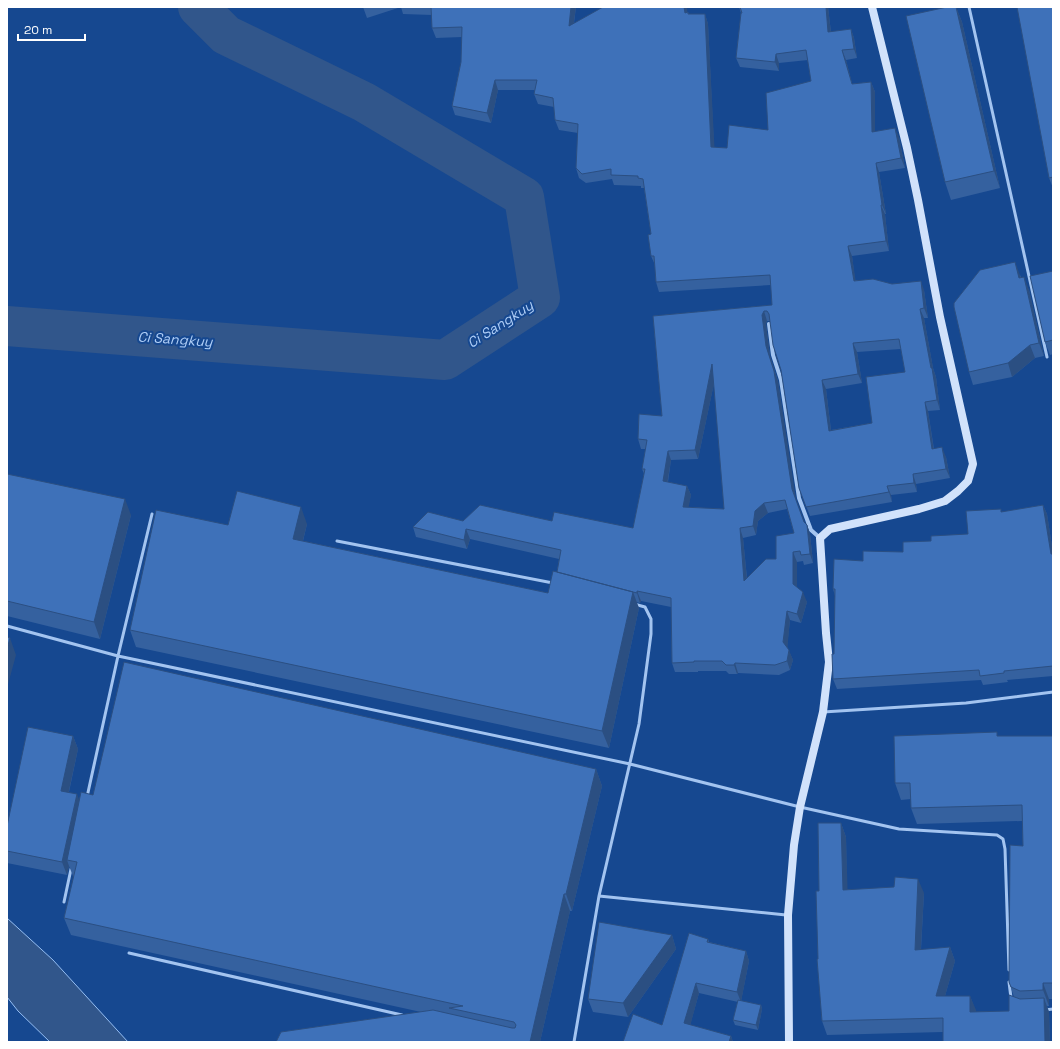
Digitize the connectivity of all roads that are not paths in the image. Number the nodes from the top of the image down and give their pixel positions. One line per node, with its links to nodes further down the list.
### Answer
1 (872, 7): 6 (street)
2 (969, 7): 4 (lane)
3 (769, 324): 6 (street)
4 (1047, 357)
5 (152, 514): 11 (lane)
6 (820, 538): 13 (street)
7 (336, 541): 8 (lane)
8 (557, 584)
9 (630, 603): 14 (lane)
10 (7, 626): 11 (lane)
11 (118, 656): 14 (lane); 15 (lane)
12 (1053, 692): 13 (lane)
13 (823, 712): 16 (street)
14 (630, 764): 16 (lane); 18 (lane)
15 (86, 802)
16 (800, 807): 20 (street); 22 (lane)
17 (72, 863): 19 (lane)
18 (599, 896): 20 (lane); 28 (lane)
19 (64, 902)
20 (788, 915): 29 (street)
21 (129, 953): 27 (lane)
22 (1009, 971)
23 (1009, 979): 24 (lane)
24 (1013, 1002)
25 (1053, 1009): 26 (lane)
26 (1039, 1010)
27 (410, 1017)
28 (574, 1042)
29 (789, 1042)

